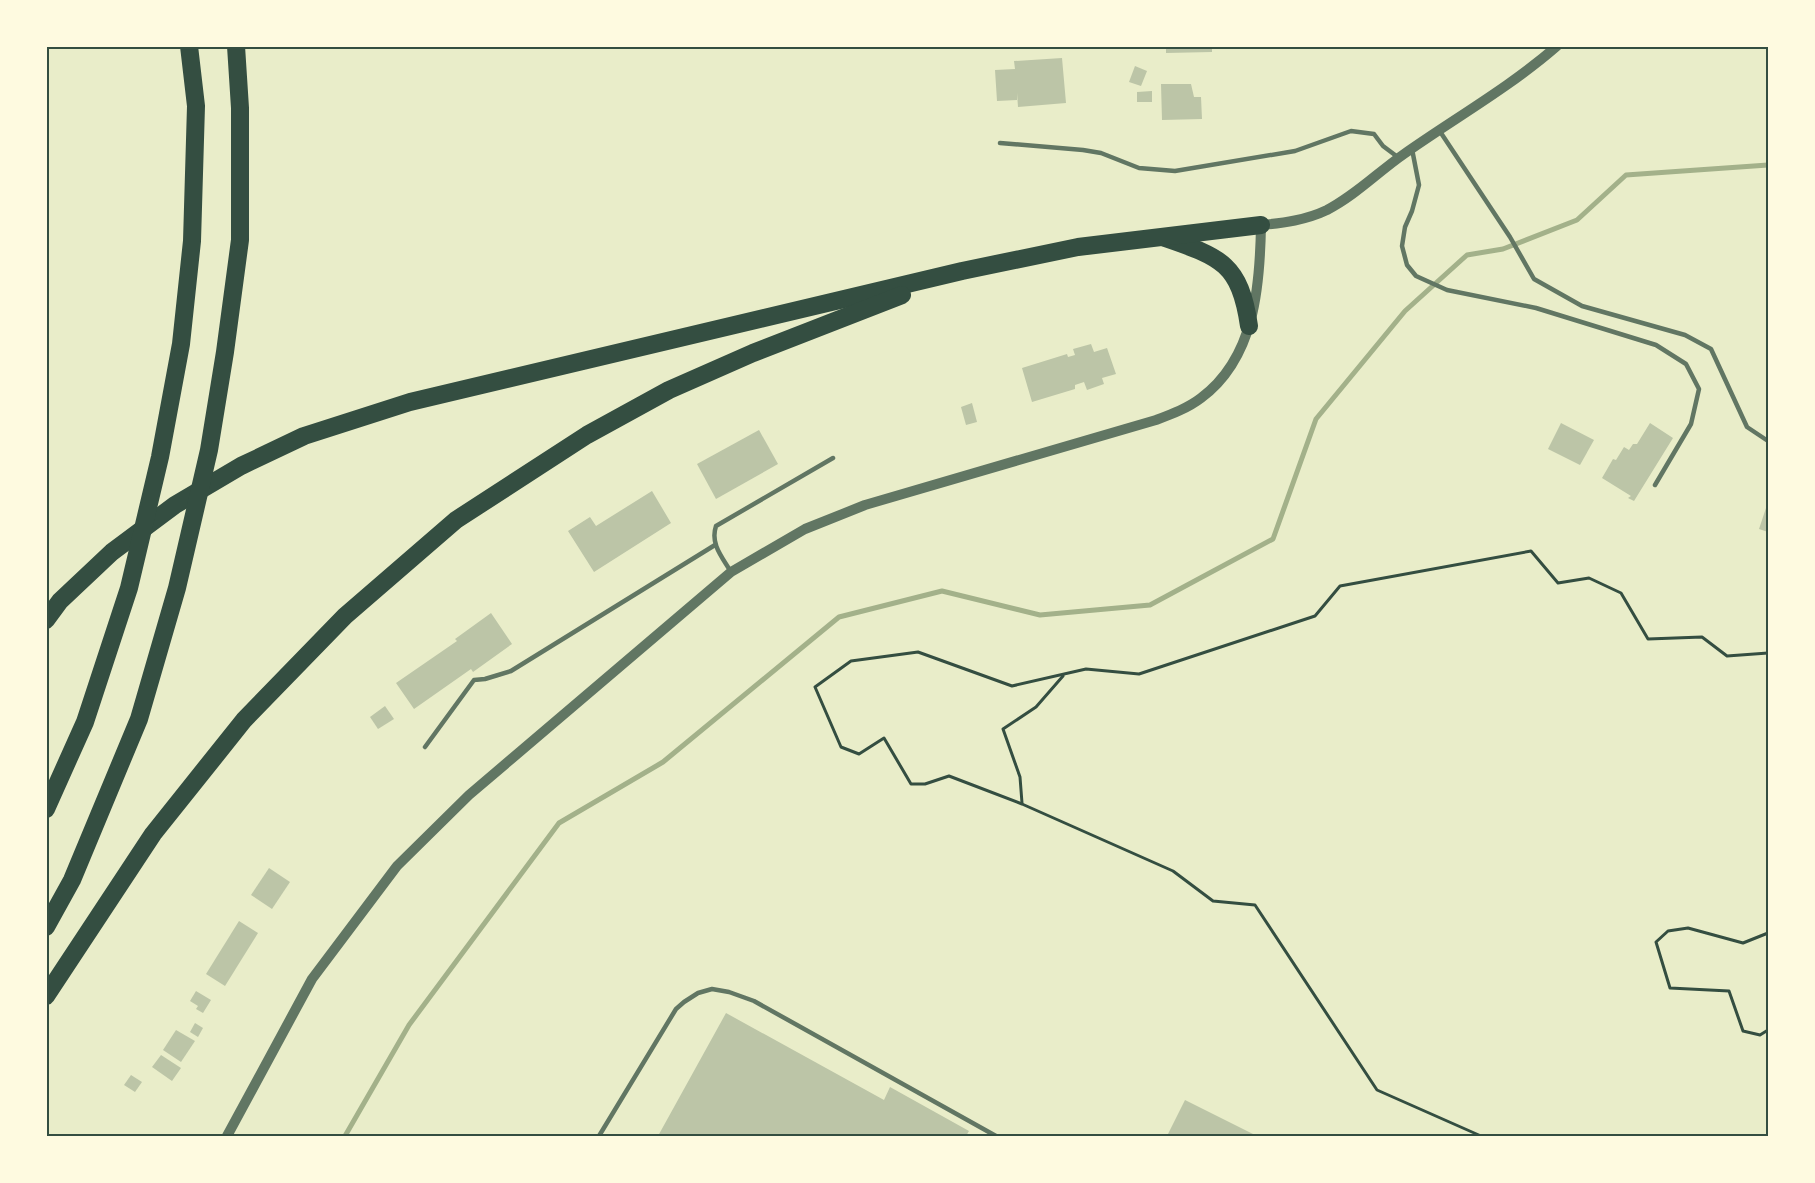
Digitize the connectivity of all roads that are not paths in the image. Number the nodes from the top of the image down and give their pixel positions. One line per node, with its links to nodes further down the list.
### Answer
1 (189, 46): 19 (highway)
2 (236, 46): 20 (highway)
3 (1557, 46): 4 (street)
4 (1439, 130): 6 (street); 12 (lane)
5 (1000, 143): 7 (lane)
6 (1412, 148): 7 (street); 14 (lane)
7 (1399, 158): 8 (street)
8 (1261, 225): 9 (highway); 11 (street)
9 (1160, 236): 10 (highway); 11 (highway)
10 (962, 271): 17 (highway); 21 (highway)
11 (1249, 326): 16 (street)
12 (1768, 441)
13 (833, 458): 15 (lane)
14 (1655, 485)
15 (715, 545): 16 (lane); 18 (lane)
16 (731, 572): 22 (street)
17 (46, 620)
18 (425, 747)
19 (46, 809)
20 (46, 927)
21 (46, 996)
22 (227, 1137)
23 (599, 1137): 24 (lane)
24 (996, 1137)

